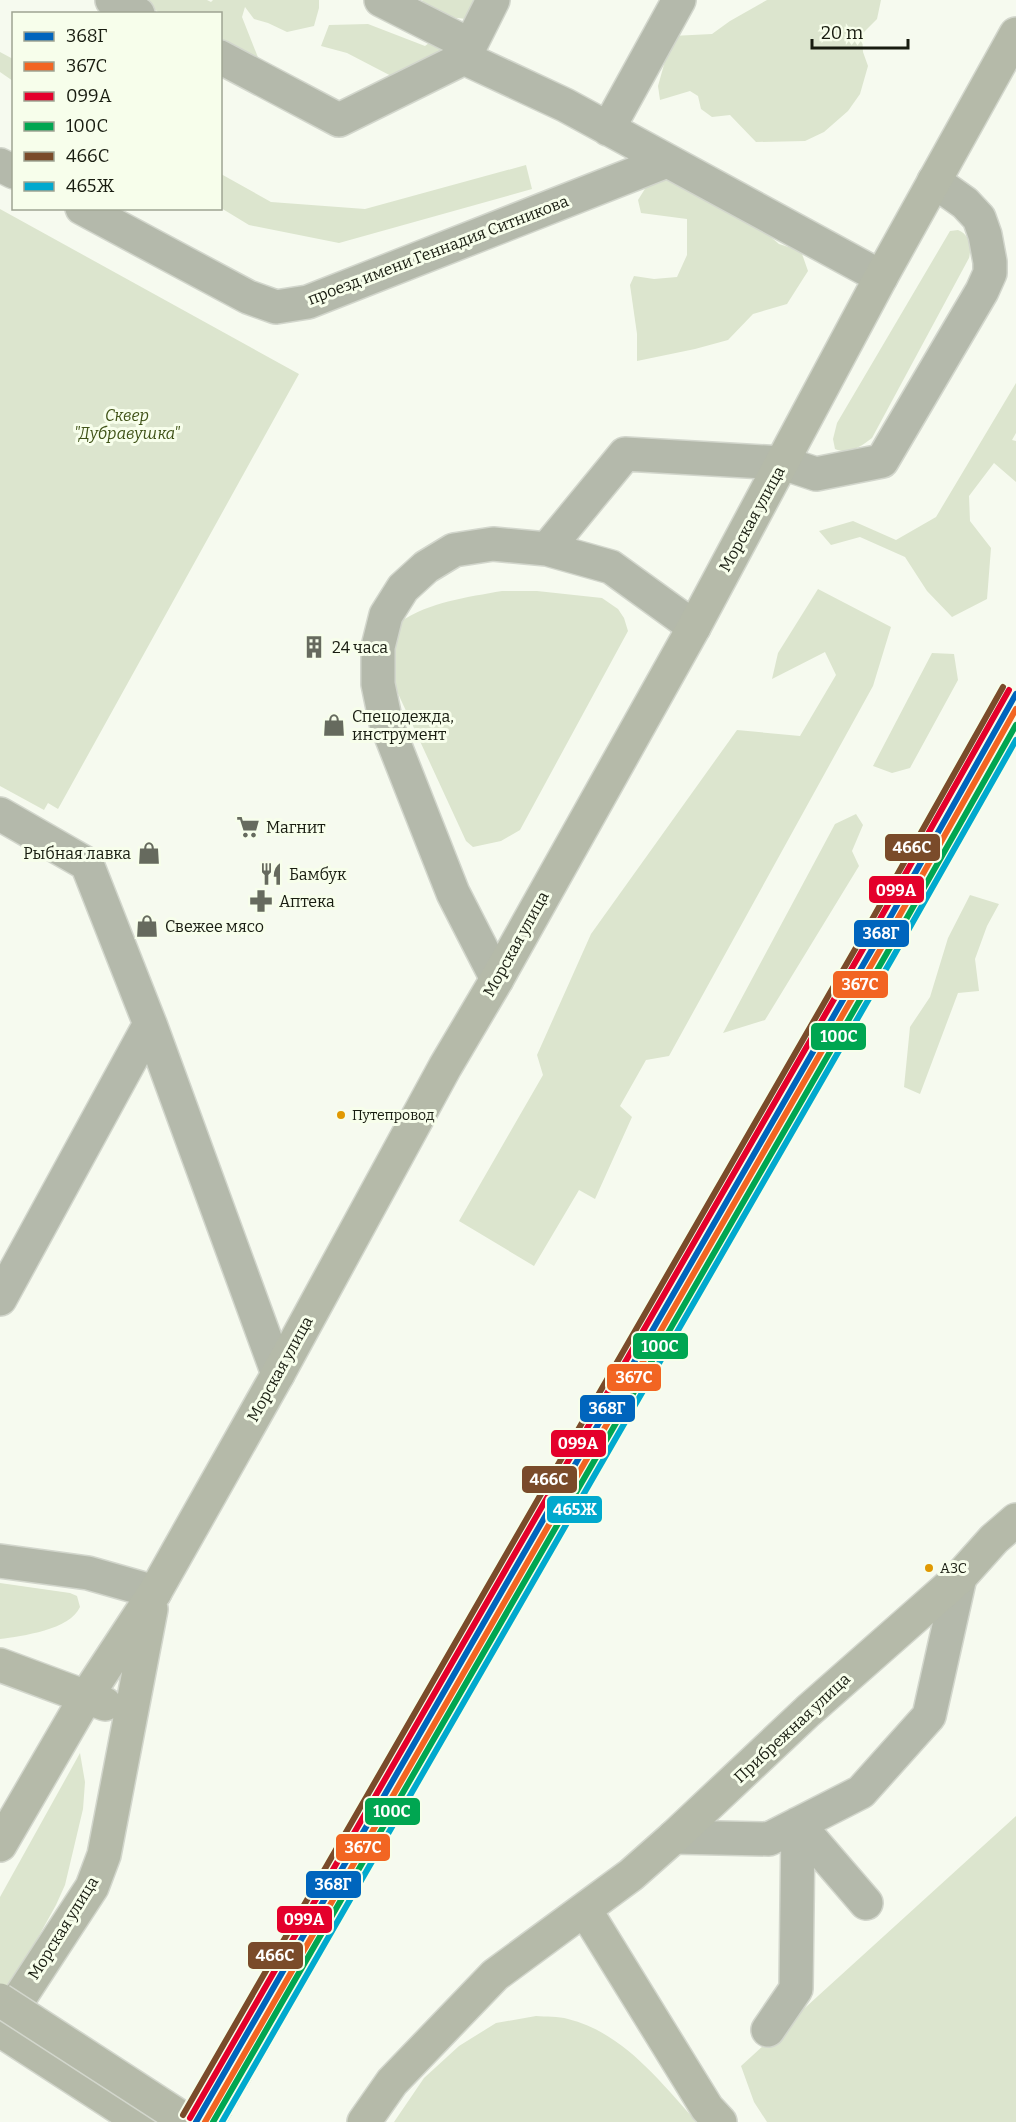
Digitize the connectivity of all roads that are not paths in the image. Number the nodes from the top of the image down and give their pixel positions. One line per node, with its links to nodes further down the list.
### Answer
1 (112, 0): 5 (street)
2 (381, 0): 7 (street)
3 (493, 0): 7 (street)
4 (679, 0): 9 (street)
5 (134, 12)
6 (1016, 34): 11 (main road, Морская улица)
7 (467, 51): 8 (street); 9 (street)
8 (222, 58)
9 (608, 129): 10 (street)
10 (666, 161): 12 (street, проезд имени Геннадия Ситникова); 13 (street)
11 (934, 181): 13 (main road, Морская улица); 14 (street)
12 (86, 210)
13 (881, 277): 14 (main road, Морская улица)
14 (783, 463): 15 (street); 16 (main road, Морская улица)
15 (547, 549): 16 (street); 18 (street)
16 (694, 627): 18 (main road, Морская улица)
17 (0, 814): 19 (street)
18 (497, 979): 21 (main road, Морская улица)
19 (150, 1024): 20 (street); 21 (street)
20 (0, 1299)
21 (278, 1374): 26 (main road, Морская улица)
22 (1016, 1502): 23 (main road, Прибрежная улица)
23 (1005, 1529): 25 (main road, Прибрежная улица)
24 (0, 1561): 26 (street)
25 (960, 1577): 30 (street); 31 (main road, Прибрежная улица)
26 (155, 1592): 28 (main road, Морская улица); 29 (main road, Морская улица)
27 (0, 1665): 28 (main road)
28 (86, 1697): 29 (main road); 32 (main road, Морская улица)
29 (130, 1714): 38 (main road, Морская улица)
30 (798, 1824): 31 (street); 33 (street); 34 (street)
31 (674, 1838): 35 (main road, Прибрежная улица)
32 (0, 1845)
33 (797, 1903): 36 (street); 39 (street)
34 (866, 1903)
35 (585, 1910): 42 (main road, Прибрежная улица); 43 (main road)
36 (771, 1935)
37 (0, 2000): 41 (main road, bridge)
38 (0, 2029): 40 (main road)
39 (768, 2030)
40 (142, 2122)
41 (188, 2122)
42 (364, 2122)
43 (720, 2122)

